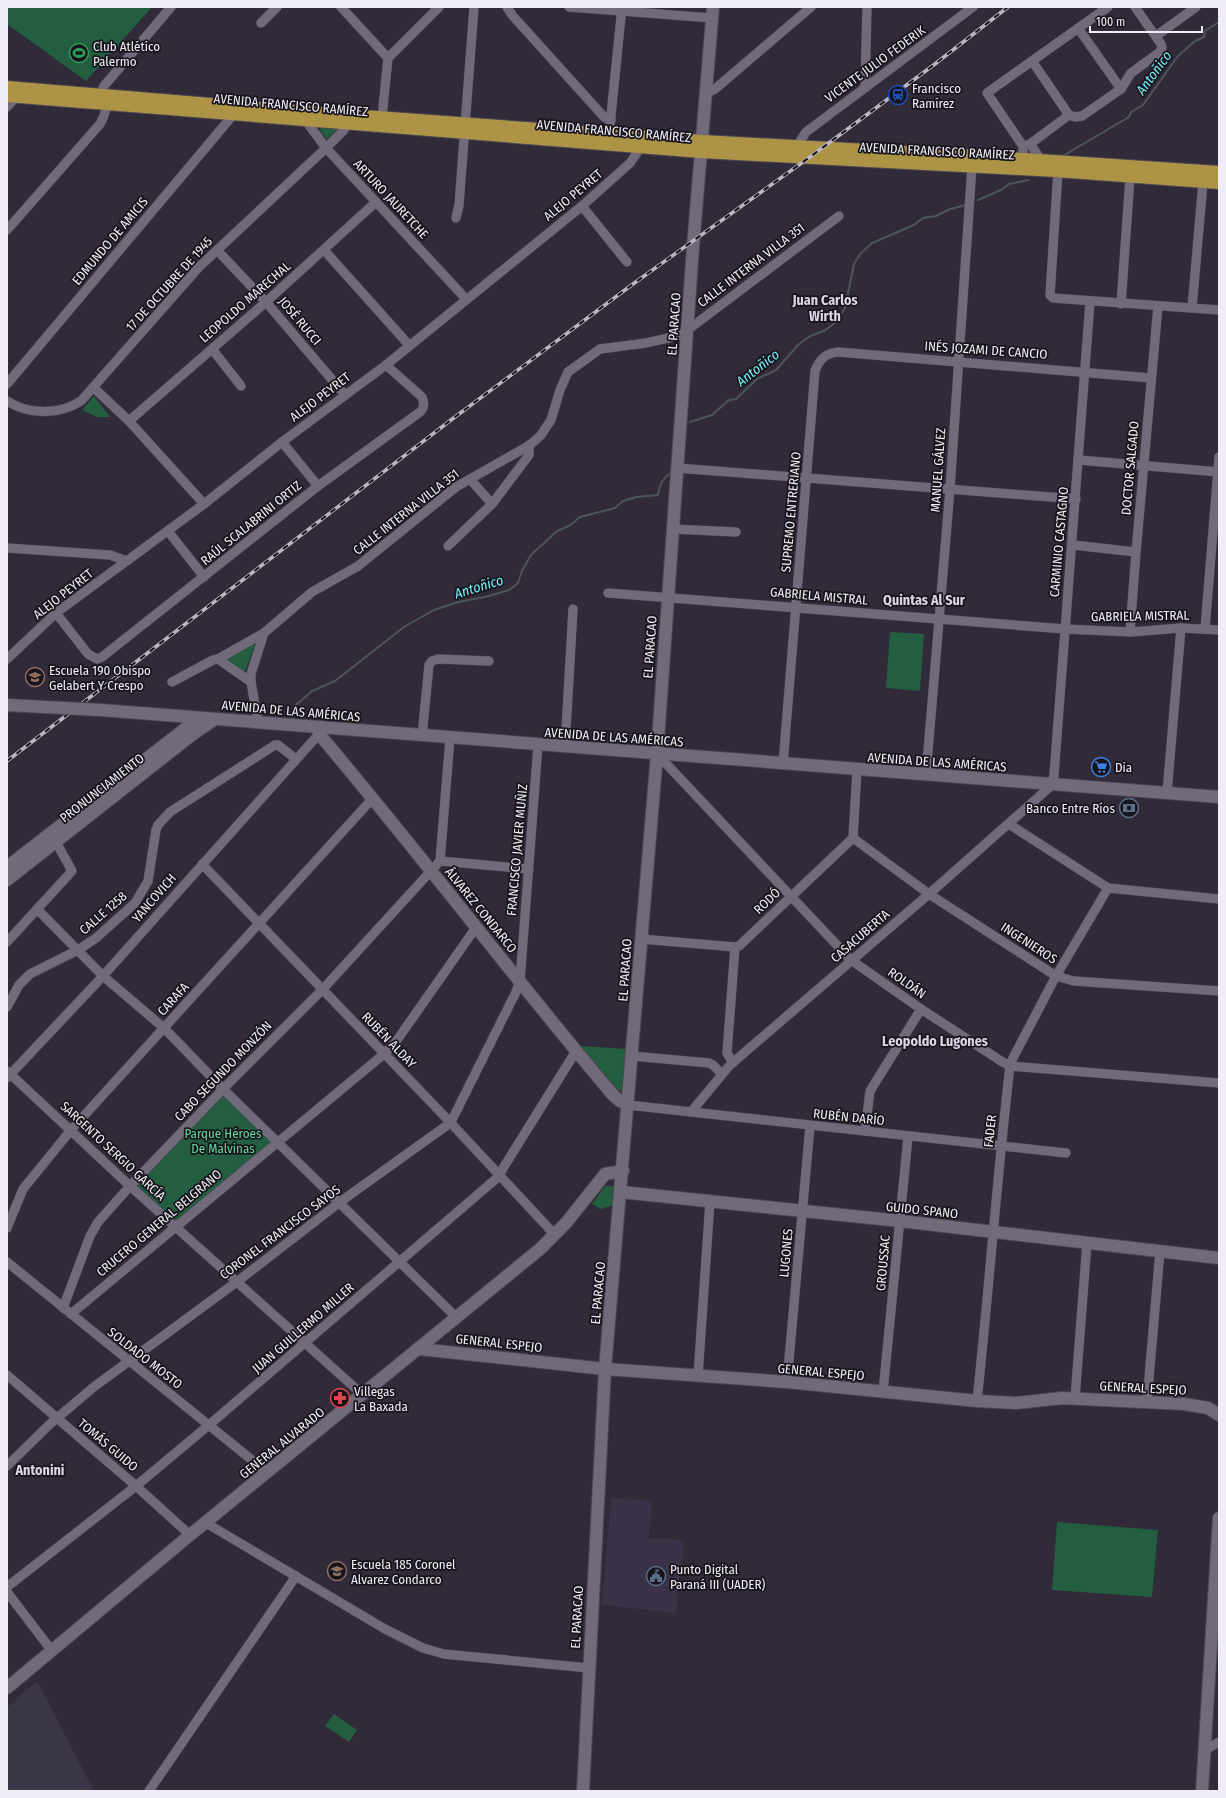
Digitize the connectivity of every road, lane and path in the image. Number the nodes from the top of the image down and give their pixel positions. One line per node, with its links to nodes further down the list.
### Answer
1 (172, 7): 24 (street)
2 (277, 7): 16 (street)
3 (341, 7): 19 (street)
4 (439, 7): 19 (street)
5 (474, 7): 36 (street)
6 (507, 7): 35 (street)
7 (569, 7): 14 (street)
8 (811, 7): 25 (street)
9 (868, 7): 22 (street)
10 (974, 7): 22 (street, VICENTE JULIO FEDERIK)
11 (1108, 7): 17 (street)
12 (1134, 7): 18 (street)
13 (1196, 7): 18 (street)
14 (622, 9): 15 (street); 35 (street)
15 (712, 12): 25 (main road, EL PARACAO)
16 (261, 23)
17 (1078, 28): 20 (street); 23 (street)
18 (1156, 36): 23 (street)
19 (388, 58): 33 (street)
20 (1032, 61): 31 (street); 38 (street)
21 (7, 86): 24 (main road, AVENIDA FRANCISCO RAMÍREZ)
22 (865, 87): 40 (street, VICENTE JULIO FEDERIK)
23 (1121, 89): 31 (street)
24 (101, 94): 27 (street); 28 (street); 32 (main road, AVENIDA FRANCISCO RAMÍREZ)
25 (706, 94): 39 (main road, EL PARACAO)
26 (11, 97): 27 (main road, AVENIDA FRANCISCO RAMÍREZ); 29 (street)
27 (87, 102): 28 (main road, AVENIDA FRANCISCO RAMÍREZ)
28 (108, 104): 30 (main road, AVENIDA FRANCISCO RAMÍREZ); 55 (street)
29 (7, 107)
30 (233, 115): 32 (main road, AVENIDA FRANCISCO RAMÍREZ); 74 (street, EDMUNDO DE AMICIS)
31 (1069, 115): 38 (street)
32 (307, 116): 34 (main road, AVENIDA FRANCISCO RAMÍREZ); 42 (street, ARTURO JAURETCHE)
33 (382, 117): 34 (main road, AVENIDA FRANCISCO RAMÍREZ); 36 (main road, AVENIDA FRANCISCO RAMÍREZ)
34 (349, 119): 36 (main road, AVENIDA FRANCISCO RAMÍREZ); 42 (street, 17 DE OCTUBRE DE 1945)
35 (611, 120): 37 (street)
36 (465, 128): 37 (main road, AVENIDA FRANCISCO RAMÍREZ); 41 (main road, AVENIDA FRANCISCO RAMÍREZ); 54 (street)
37 (609, 134): 39 (main road, AVENIDA FRANCISCO RAMÍREZ)
38 (1026, 145): 43 (street); 44 (street)
39 (701, 146): 40 (main road, AVENIDA FRANCISCO RAMÍREZ); 41 (main road, AVENIDA FRANCISCO RAMÍREZ); 45 (main road, AVENIDA FRANCISCO RAMÍREZ); 66 (main road, EL PARACAO)
40 (797, 146): 43 (main road, AVENIDA FRANCISCO RAMÍREZ)
41 (641, 147): 52 (street, ALEJO PEYRET)
42 (326, 148): 51 (street, ARTURO JAURETCHE); 56 (street, 17 DE OCTUBRE DE 1945)
43 (1023, 159): 44 (main road, AVENIDA FRANCISCO RAMÍREZ)
44 (1042, 161): 47 (main road, AVENIDA FRANCISCO RAMÍREZ)
45 (972, 166): 46 (main road, AVENIDA FRANCISCO RAMÍREZ); 70 (street, MANUEL GÁLVEZ)
46 (1058, 171): 48 (main road, AVENIDA FRANCISCO RAMÍREZ); 61 (street)
47 (1219, 172)
48 (1130, 177): 49 (main road, AVENIDA FRANCISCO RAMÍREZ); 62 (street)
49 (1203, 182): 50 (main road, AVENIDA FRANCISCO RAMÍREZ); 64 (street)
50 (1219, 183)
51 (376, 202): 57 (street, LEOPOLDO MARECHAL); 59 (street, ARTURO JAURETCHE)
52 (582, 206): 58 (street); 59 (street, ALEJO PEYRET)
53 (839, 216): 66 (street, CALLE INTERNA VILLA 351)
54 (456, 218)
55 (7, 230)
56 (217, 250): 60 (street, JOSÉ RUCCI); 76 (street, 17 DE OCTUBRE DE 1945)
57 (324, 250): 60 (street, LEOPOLDO MARECHAL); 67 (street)
58 (626, 262)
59 (466, 299): 67 (street, ALEJO PEYRET)
60 (266, 302): 68 (street, LEOPOLDO MARECHAL); 77 (street, JOSÉ RUCCI)
61 (1090, 302): 62 (street); 72 (street, CARMINIO CASTAGNO)
62 (1121, 304): 63 (street)
63 (1158, 306): 64 (street); 73 (street, DOCTOR SALGADO)
64 (1192, 308): 65 (street)
65 (1219, 310)
66 (687, 329): 81 (street, CALLE INTERNA VILLA 351); 85 (main road, EL PARACAO)
67 (409, 345): 71 (street, ALEJO PEYRET)
68 (212, 349): 75 (street); 79 (street, LEOPOLDO MARECHAL)
69 (820, 360): 70 (street, INÉS JOZAMI DE CANCIO); 88 (street, SUPREMO ENTRERIANO)
70 (959, 361): 72 (street, INÉS JOZAMI DE CANCIO); 90 (street, MANUEL GÁLVEZ)
71 (386, 365): 77 (street, ALEJO PEYRET); 89 (street, RAÚL SCALABRINI ORTIZ)
72 (1085, 371): 73 (street, INÉS JOZAMI DE CANCIO); 83 (street, CARMINIO CASTAGNO)
73 (1151, 378): 84 (street, DOCTOR SALGADO)
74 (7, 384)
75 (242, 386)
76 (94, 388): 78 (street, 17 DE OCTUBRE DE 1945); 79 (street)
77 (345, 395): 80 (street, ALEJO PEYRET)
78 (7, 401)
79 (129, 421): 92 (street)
80 (282, 442): 89 (street); 92 (street, ALEJO PEYRET)
81 (529, 445): 87 (street, CALLE INTERNA VILLA 351); 93 (street)
82 (1219, 456): 86 (street)
83 (1079, 460): 84 (street); 91 (street, CARMINIO CASTAGNO)
84 (1144, 466): 86 (street); 100 (street, DOCTOR SALGADO)
85 (677, 468): 88 (street); 94 (main road, EL PARACAO)
86 (1218, 472): 111 (street)
87 (470, 479): 93 (street); 114 (street, CALLE INTERNA VILLA 351)
88 (807, 479): 90 (street); 105 (street, SUPREMO ENTRERIANO)
89 (318, 486): 102 (street, RAÚL SCALABRINI ORTIZ)
90 (950, 489): 91 (street); 108 (street, MANUEL GÁLVEZ)
91 (1076, 499): 97 (street, CARMINIO CASTAGNO)
92 (204, 504): 95 (street, ALEJO PEYRET)
93 (492, 504): 98 (street)
94 (673, 529): 96 (street); 104 (main road, EL PARACAO)
95 (168, 530): 101 (street, ALEJO PEYRET); 102 (street)
96 (736, 532)
97 (1073, 545): 100 (street); 110 (street, CARMINIO CASTAGNO)
98 (448, 546)
99 (7, 548): 101 (street)
100 (1136, 552): 113 (street, DOCTOR SALGADO)
101 (126, 561): 107 (street, ALEJO PEYRET)
102 (204, 578): 107 (street, RAÚL SCALABRINI ORTIZ)
103 (608, 593): 104 (street, GABRIELA MISTRAL)
104 (668, 598): 105 (street, GABRIELA MISTRAL); 131 (main road, EL PARACAO)
105 (796, 608): 108 (street, GABRIELA MISTRAL); 133 (street, SUPREMO ENTRERIANO)
106 (573, 610): 130 (street)
107 (56, 613): 115 (street, ALEJO PEYRET)
108 (938, 619): 110 (street, GABRIELA MISTRAL); 135 (street, MANUEL GÁLVEZ)
109 (1181, 628): 111 (street, GABRIELA MISTRAL); 113 (street, GABRIELA MISTRAL); 137 (street)
110 (1065, 629): 113 (street, GABRIELA MISTRAL); 136 (street, CARMINIO CASTAGNO)
111 (1205, 629): 112 (street, GABRIELA MISTRAL)
112 (1219, 630)
113 (1130, 632)
114 (264, 633): 116 (street, CALLE INTERNA VILLA 351); 119 (street)
115 (7, 659)
116 (218, 660): 118 (street, CALLE INTERNA VILLA 351); 119 (street)
117 (489, 661): 126 (street)
118 (172, 682)
119 (251, 682): 124 (street)
120 (7, 704): 121 (main road, AVENIDA DE LAS AMÉRICAS, bridge)
121 (173, 716): 122 (main road, AVENIDA DE LAS AMÉRICAS); 128 (main road)
122 (199, 718): 123 (main road, AVENIDA DE LAS AMÉRICAS); 128 (main road, PRONUNCIAMIENTO)
123 (215, 719): 124 (main road, AVENIDA DE LAS AMÉRICAS); 142 (main road, PRONUNCIAMIENTO)
124 (258, 722): 125 (main road, AVENIDA DE LAS AMÉRICAS)
125 (318, 730): 126 (main road, AVENIDA DE LAS AMÉRICAS); 132 (street, YANCOVICH); 138 (main road, ÁLVAREZ CONDARCO)
126 (422, 736): 127 (main road, AVENIDA DE LAS AMÉRICAS)
127 (450, 738): 129 (main road, AVENIDA DE LAS AMÉRICAS); 143 (street)
128 (171, 741): 145 (main road, PRONUNCIAMIENTO)
129 (538, 745): 130 (main road, AVENIDA DE LAS AMÉRICAS); 146 (street, FRANCISCO JAVIER MUÑIZ)
130 (565, 747): 131 (main road, AVENIDA DE LAS AMÉRICAS)
131 (657, 754): 133 (main road, AVENIDA DE LAS AMÉRICAS); 151 (street, ROLDÁN); 156 (main road, EL PARACAO)
132 (296, 759): 144 (street, YANCOVICH); 159 (street, CALLE 1258)
133 (783, 764): 134 (main road, AVENIDA DE LAS AMÉRICAS)
134 (857, 770): 135 (main road, AVENIDA DE LAS AMÉRICAS); 141 (street)
135 (926, 774): 136 (main road, AVENIDA DE LAS AMÉRICAS)
136 (1052, 784): 137 (main road, AVENIDA DE LAS AMÉRICAS); 140 (street, CASACUBERTA)
137 (1167, 793): 139 (main road, AVENIDA DE LAS AMÉRICAS)
138 (374, 798): 147 (main road, ÁLVAREZ CONDARCO); 154 (street, CARAFA)
139 (1219, 798)
140 (1009, 824): 149 (street); 150 (street, CASACUBERTA)
141 (853, 838): 150 (street, INGENIEROS); 151 (street, RODÓ)
142 (56, 842): 148 (main road, PRONUNCIAMIENTO); 153 (street)
143 (440, 861): 146 (street); 147 (street, CABO SEGUNDO MONZÓN)
144 (202, 864): 154 (street, RUBÉN ALDAY); 161 (street, YANCOVICH)
145 (7, 867)
146 (529, 869): 163 (street, FRANCISCO JAVIER MUÑIZ)
147 (432, 871): 155 (main road, ÁLVAREZ CONDARCO); 164 (street, CABO SEGUNDO MONZÓN)
148 (7, 880)
149 (1108, 888): 152 (street); 162 (street, FADER)
150 (929, 894): 160 (street, CASACUBERTA); 162 (street, INGENIEROS)
151 (791, 896): 158 (street, RODÓ); 160 (street, ROLDÁN)
152 (1219, 898)
153 (37, 909): 157 (street); 159 (street)
154 (260, 924): 164 (street, RUBÉN ALDAY); 168 (street, CARAFA)
155 (477, 926): 163 (main road, ÁLVAREZ CONDARCO); 170 (street, CRUCERO GENERAL BELGRANO)
156 (641, 939): 158 (street); 171 (main road, EL PARACAO)
157 (7, 942)
158 (734, 947): 172 (street)
159 (78, 950): 161 (street); 166 (street, CALLE 1258)
160 (851, 960): 167 (street, ROLDÁN); 172 (street, CASACUBERTA)
161 (103, 976): 168 (street); 175 (street, YANCOVICH)
162 (1056, 976): 165 (street, INGENIEROS); 173 (street, FADER)
163 (520, 981): 169 (main road, ÁLVAREZ CONDARCO); 180 (street, CORONEL FRANCISCO SAYOS)
164 (322, 990): 170 (street, RUBÉN ALDAY); 177 (street, CABO SEGUNDO MONZÓN)
165 (1219, 991)
166 (7, 1007)
167 (922, 1009): 173 (street, ROLDÁN); 183 (street)
168 (164, 1028): 177 (street); 182 (street, CARAFA)
169 (576, 1052): 178 (main road, ÁLVAREZ CONDARCO); 189 (street, JUAN GUILLERMO MILLER)
170 (384, 1054): 180 (street, RUBÉN ALDAY); 185 (street, CRUCERO GENERAL BELGRANO)
171 (632, 1056): 174 (street); 178 (main road, EL PARACAO)
172 (733, 1063): 174 (street, CASACUBERTA)
173 (1010, 1066): 176 (street, ROLDÁN); 186 (street, FADER)
174 (722, 1074): 179 (street, CASACUBERTA)
175 (8, 1075): 182 (street, SARGENTO SERGIO GARCÍA)
176 (1219, 1083)
177 (223, 1089): 185 (street); 190 (street, CABO SEGUNDO MONZÓN)
178 (628, 1105): 179 (street, RUBÉN DARÍO); 188 (main road, EL PARACAO)
179 (691, 1112): 181 (street, RUBÉN DARÍO)
180 (450, 1122): 189 (street, RUBÉN ALDAY); 193 (street, CORONEL FRANCISCO SAYOS)
181 (810, 1126): 183 (street, RUBÉN DARÍO); 194 (street, LUGONES)
182 (71, 1130): 190 (street, SARGENTO SERGIO GARCÍA); 197 (street, CARAFA)
183 (865, 1132): 184 (street, RUBÉN DARÍO)
184 (908, 1137): 186 (street, RUBÉN DARÍO); 195 (street, GROUSSAC)
185 (278, 1142): 193 (street); 196 (street, CRUCERO GENERAL BELGRANO)
186 (1001, 1146): 187 (street, RUBÉN DARÍO); 198 (street, FADER)
187 (1066, 1153)
188 (623, 1171): 191 (main road, EL PARACAO); 199 (main road, GENERAL ALVARADO)
189 (500, 1175): 199 (street, RUBÉN ALDAY); 203 (street, JUAN GUILLERMO MILLER)
190 (130, 1186): 196 (street, SARGENTO SERGIO GARCÍA); 206 (street, CABO SEGUNDO MONZÓN)
191 (621, 1192): 192 (main road, GUIDO SPANO); 212 (main road, EL PARACAO)
192 (710, 1201): 194 (main road, GUIDO SPANO); 214 (street)
193 (340, 1202): 203 (street); 205 (street, CORONEL FRANCISCO SAYOS)
194 (803, 1211): 195 (main road, GUIDO SPANO); 215 (street, LUGONES)
195 (900, 1221): 198 (main road, GUIDO SPANO); 216 (street, GROUSSAC)
196 (176, 1226): 205 (street, SARGENTO SERGIO GARCÍA); 207 (street, CRUCERO GENERAL BELGRANO)
197 (7, 1228)
198 (994, 1232): 200 (main road, GUIDO SPANO); 219 (street, FADER)
199 (555, 1235): 208 (main road, GENERAL ALVARADO)
200 (1087, 1243): 201 (main road, GUIDO SPANO); 218 (street)
201 (1160, 1251): 202 (main road, GUIDO SPANO); 220 (street)
202 (1219, 1258)
203 (400, 1261): 208 (street); 209 (street, JUAN GUILLERMO MILLER)
204 (7, 1262): 206 (street, SOLDADO MOSTO)
205 (238, 1281): 209 (street, SARGENTO SERGIO GARCÍA); 211 (street, CORONEL FRANCISCO SAYOS)
206 (63, 1308): 207 (street, SOLDADO MOSTO)
207 (71, 1314): 211 (street, SOLDADO MOSTO)
208 (456, 1317): 210 (main road, GENERAL ALVARADO)
209 (306, 1343): 217 (street, SARGENTO SERGIO GARCÍA); 223 (street, JUAN GUILLERMO MILLER)
210 (419, 1349): 212 (main road, GENERAL ESPEJO); 217 (main road, GENERAL ALVARADO)
211 (128, 1361): 222 (street, CORONEL FRANCISCO SAYOS); 223 (street, SOLDADO MOSTO)
212 (606, 1369): 214 (main road, GENERAL ESPEJO); 234 (main road, EL PARACAO)
213 (7, 1375): 222 (street, TOMÁS GUIDO)
214 (698, 1376): 215 (main road, GENERAL ESPEJO)
215 (787, 1382): 216 (main road, GENERAL ESPEJO)
216 (884, 1392): 219 (main road, GENERAL ESPEJO)
217 (363, 1395): 225 (main road, GENERAL ALVARADO)
218 (1075, 1398): 219 (main road, GENERAL ESPEJO); 220 (main road, GENERAL ESPEJO)
219 (977, 1401)
220 (1147, 1401): 221 (main road, GENERAL ESPEJO)
221 (1219, 1415)
222 (56, 1418): 224 (street, CORONEL FRANCISCO SAYOS); 226 (street, TOMÁS GUIDO)
223 (210, 1425): 225 (street, SOLDADO MOSTO); 226 (street, JUAN GUILLERMO MILLER)
224 (7, 1466)
225 (268, 1473): 228 (main road, GENERAL ALVARADO)
226 (136, 1486): 229 (street, TOMÁS GUIDO); 231 (street, JUAN GUILLERMO MILLER)
227 (1219, 1518): 237 (main road)
228 (206, 1523): 229 (main road, GENERAL ALVARADO); 230 (street)
229 (190, 1535): 233 (main road, GENERAL ALVARADO)
230 (296, 1576): 234 (street); 238 (street)
231 (7, 1587)
232 (7, 1592): 233 (street)
233 (52, 1651): 235 (main road, GENERAL ALVARADO)
234 (589, 1668): 239 (main road, EL PARACAO)
235 (7, 1688)
236 (1219, 1742): 237 (street)
237 (1205, 1750): 240 (main road)
238 (149, 1791)
239 (584, 1791)
240 (1202, 1791)

